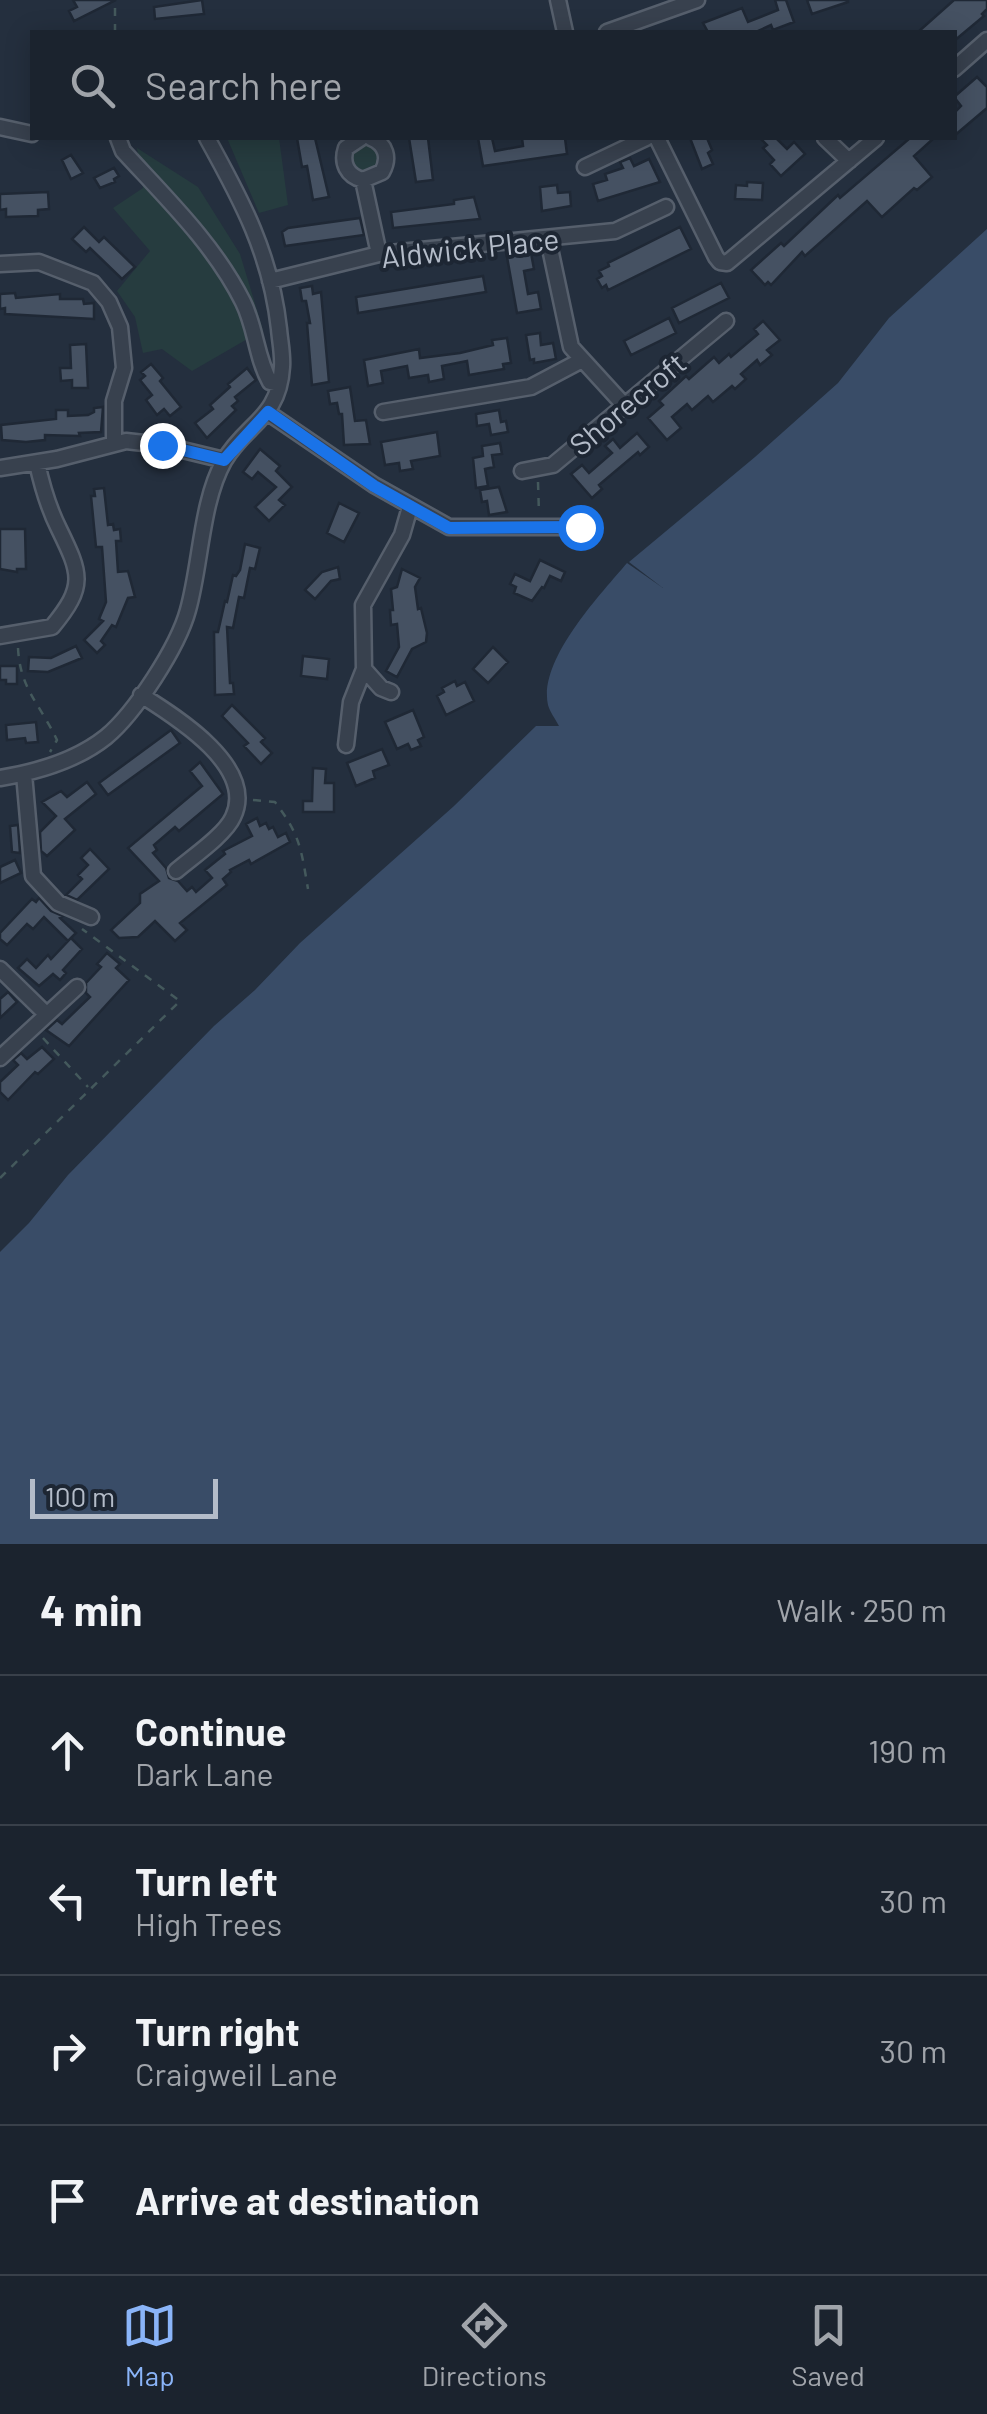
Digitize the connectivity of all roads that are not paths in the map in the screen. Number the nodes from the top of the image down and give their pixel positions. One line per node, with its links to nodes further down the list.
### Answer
1 (558, 0): 3 (street)
2 (697, 0): 4 (street)
3 (565, 30)
4 (612, 30)
5 (987, 40): 6 (street)
6 (957, 66)
7 (0, 127): 8 (street)
8 (30, 134)
9 (119, 140): 27 (street)
10 (208, 140): 24 (street)
11 (357, 140): 19 (street)
12 (373, 140): 19 (street)
13 (642, 140): 18 (street)
14 (657, 140): 17 (street)
15 (827, 140): 17 (street)
16 (874, 140): 17 (street)
17 (848, 162)
18 (585, 167)
19 (363, 180): 22 (street)
20 (666, 207): 21 (street, Aldwick Place)
21 (548, 239): 22 (street, Aldwick Place); 26 (street)
22 (379, 254): 24 (street, Aldwick Place)
23 (0, 264): 31 (street)
24 (270, 282): 27 (street)
25 (726, 321): 28 (street, Shorecroft)
26 (582, 360): 28 (street); 30 (street)
27 (279, 384): 29 (street)
28 (624, 406): 35 (street, Shorecroft)
29 (268, 412): 32 (street); 36 (street)
30 (383, 412)
31 (114, 444): 32 (street); 33 (street)
32 (224, 460): 41 (street)
33 (36, 462): 34 (street); 38 (street)
34 (0, 468)
35 (530, 470)
36 (410, 507): 37 (street); 39 (street)
37 (586, 536)
38 (0, 636)
39 (364, 669): 40 (street); 42 (street)
40 (391, 692)
41 (141, 695): 43 (street); 45 (street)
42 (346, 745)
43 (24, 774): 44 (street); 46 (street)
44 (0, 778)
45 (176, 871)
46 (91, 917)
47 (0, 969): 49 (street)
48 (77, 987): 49 (street)
49 (45, 1014): 50 (street)
50 (0, 1058)

